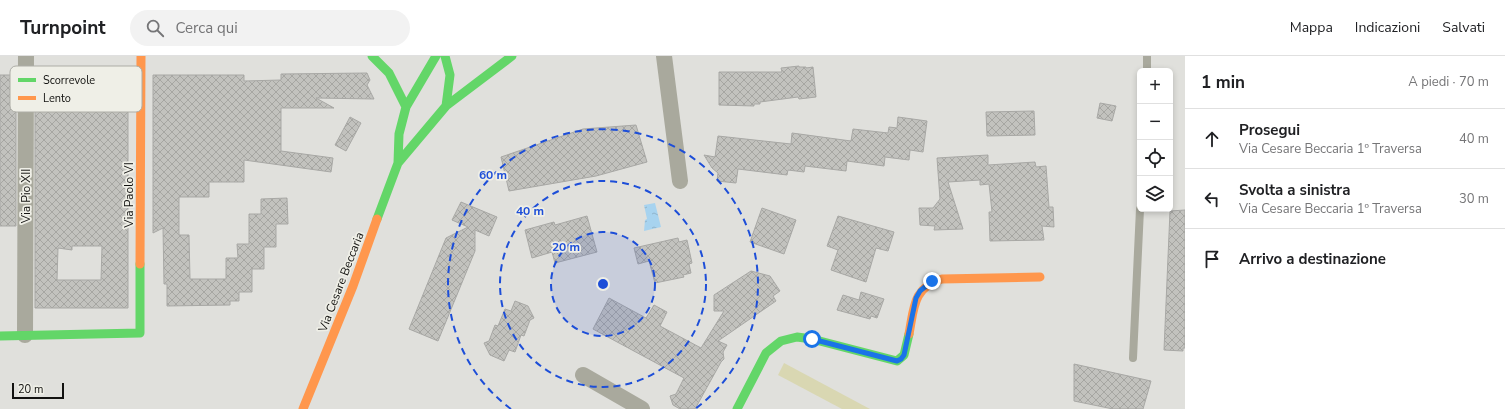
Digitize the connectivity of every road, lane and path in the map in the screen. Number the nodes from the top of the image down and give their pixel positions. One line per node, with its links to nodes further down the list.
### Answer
1 (26, 56): 9 (street, Via Pio XII)
2 (142, 56): 10 (street, Via Paolo VI)
3 (372, 56): 13 (street)
4 (436, 56): 13 (street, Via Cesare Beccaria)
5 (445, 56): 12 (street, Via Cesare Beccaria)
6 (512, 56): 12 (street, Via Cesare Beccaria)
7 (664, 56): 17 (street)
8 (1147, 56): 11 (lane)
9 (26, 66)
10 (142, 66)
11 (1147, 68)
12 (446, 106): 16 (street, Via Cesare Beccaria)
13 (406, 107): 16 (street, Via Cesare Beccaria)
14 (26, 112): 20 (street, Via Pio XII)
15 (142, 112): 20 (street, Via Paolo VI)
16 (398, 163): 24 (street, Via Cesare Beccaria)
17 (680, 181)
18 (1140, 212): 22 (lane)
19 (1040, 277): 26 (street)
20 (25, 335): 21 (street)
21 (0, 336)
22 (1133, 358)
23 (583, 375): 25 (street)
24 (303, 409)
25 (642, 409)
26 (737, 409)

